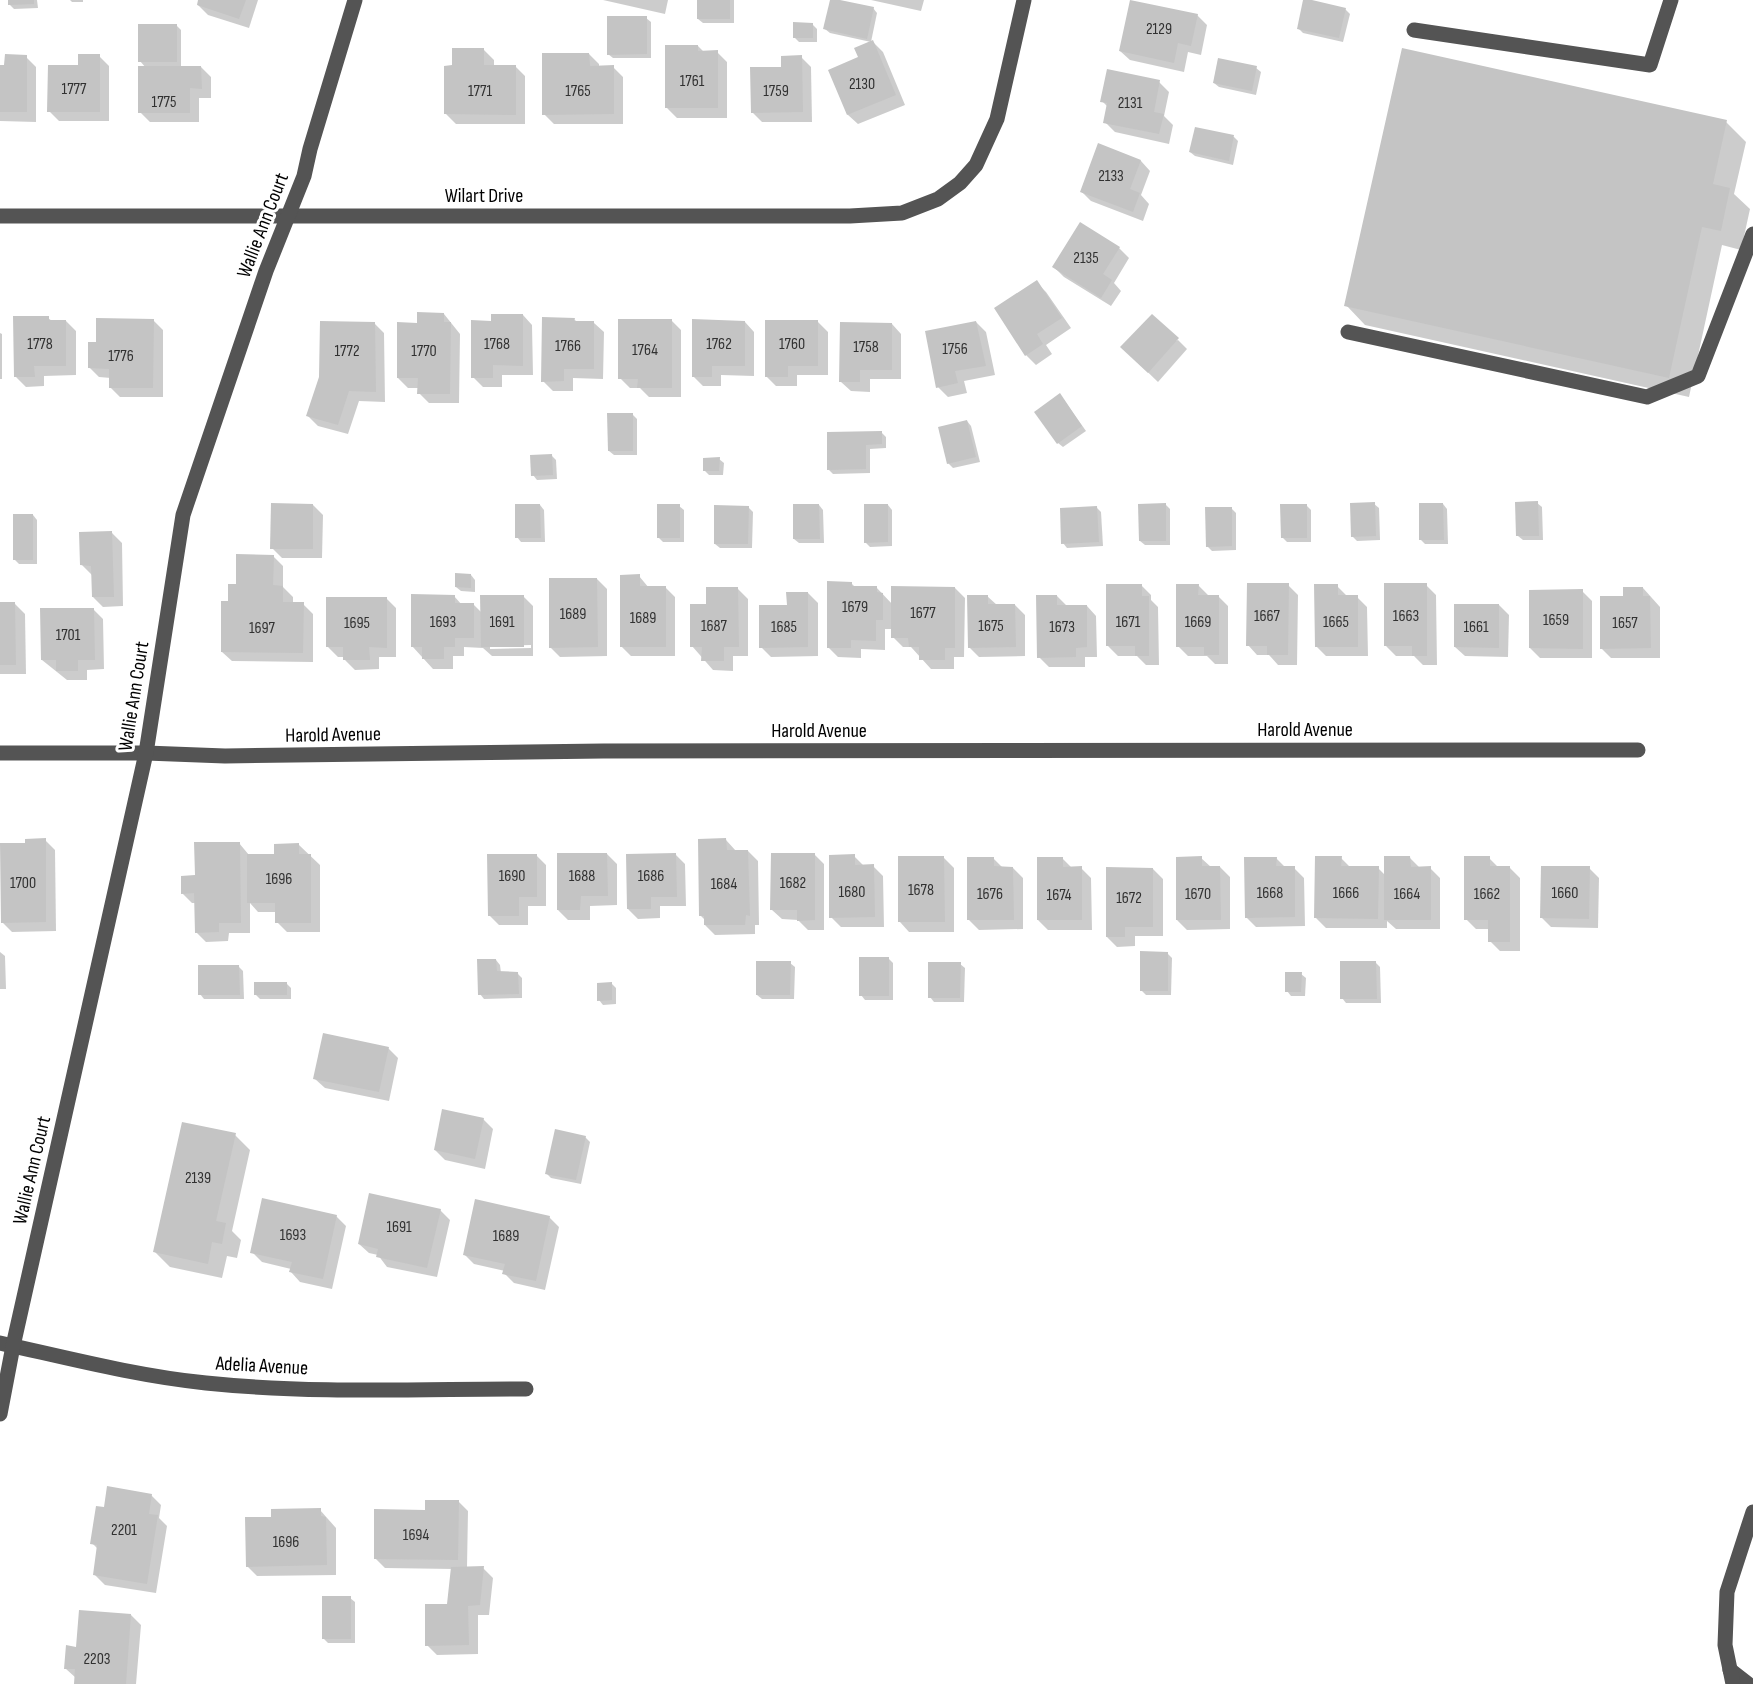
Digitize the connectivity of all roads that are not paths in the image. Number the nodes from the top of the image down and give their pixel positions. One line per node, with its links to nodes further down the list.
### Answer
1 (355, 0): 6 (street, Wallie Ann Court)
2 (1024, 0): 6 (street, Wilart Drive)
3 (1671, 0): 4 (street)
4 (1414, 30)
5 (0, 216): 6 (street, Wilart Drive)
6 (289, 216): 11 (street, Wallie Ann Court)
7 (1753, 234): 8 (street)
8 (1348, 332)
9 (1638, 750): 11 (street, Harold Avenue)
10 (0, 753): 11 (street, Harold Avenue)
11 (146, 753): 12 (street, Wallie Ann Court)
12 (7, 1344): 13 (street, Adelia Avenue); 14 (street, Wallie Ann Court)
13 (525, 1389)
14 (0, 1414)
15 (1753, 1512): 16 (street)
16 (1731, 1677): 17 (street)
17 (1748, 1684)

